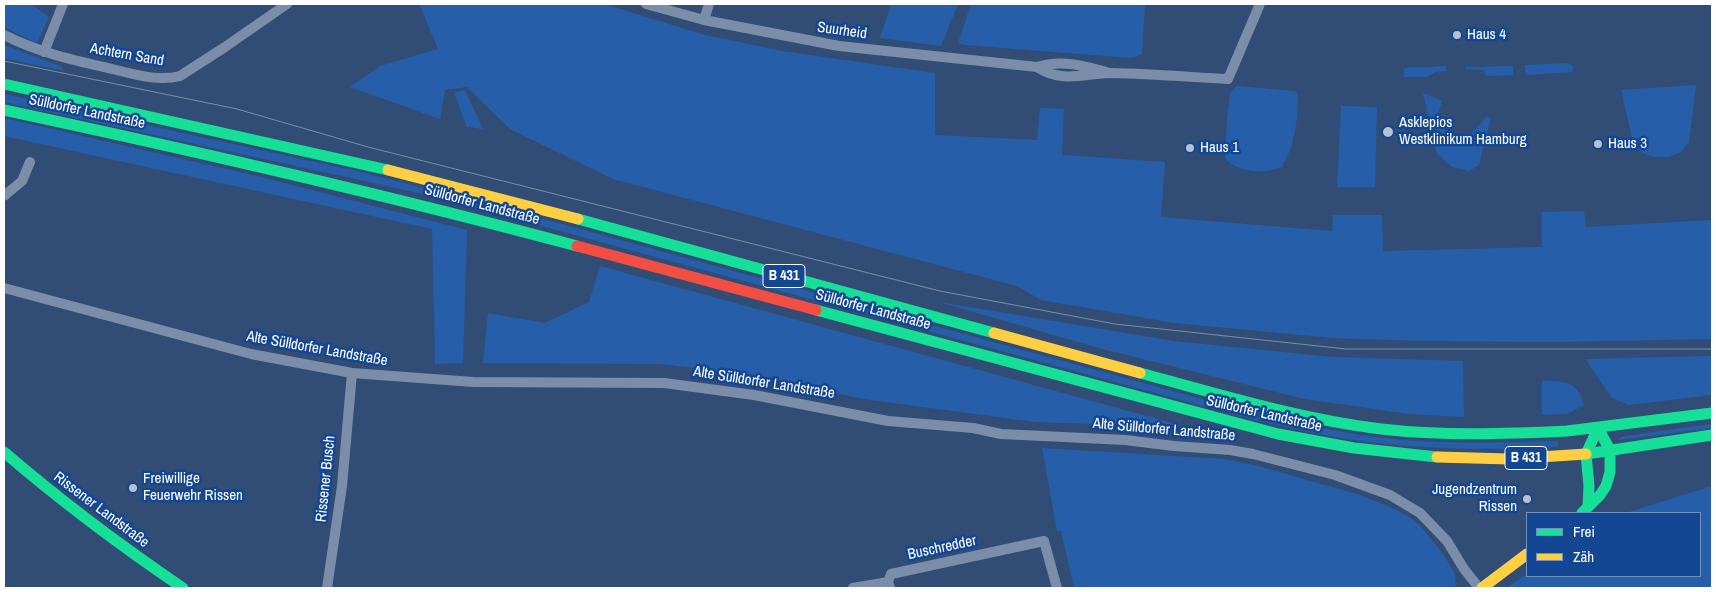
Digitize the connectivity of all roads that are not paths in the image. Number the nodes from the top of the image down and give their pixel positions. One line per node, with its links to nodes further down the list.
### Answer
1 (64, 4): 8 (street)
2 (288, 4): 8 (street, Achtern Sand)
3 (646, 4): 6 (street, Suurheid)
4 (709, 4): 6 (street)
5 (1260, 4): 6 (street, Suurheid)
6 (704, 20)
7 (4, 35): 8 (street, Achtern Sand)
8 (44, 52)
9 (4, 84): 16 (main road, Sülldorfer Landstraße / B 431)
10 (4, 110): 20 (main road, Sülldorfer Landstraße / B 431)
11 (30, 162): 12 (street)
12 (4, 196)
13 (4, 288): 14 (street, Alte Sülldorfer Landstraße)
14 (352, 374): 25 (street, Rissener Busch); 28 (street, Alte Sülldorfer Landstraße)
15 (1712, 413): 16 (main road, Sülldorfer Landstraße / B 431)
16 (1598, 428): 18 (main road); 20 (main road)
17 (1712, 435): 18 (main road, Sülldorfer Landstraße / B 431)
18 (1610, 450): 20 (main road, Sülldorfer Landstraße / B 431); 21 (main road)
19 (4, 452): 24 (main road, Rissener Landstraße)
20 (1586, 454): 21 (main road)
21 (1585, 510)
22 (1526, 555): 28 (main road)
23 (889, 585): 26 (street, Buschredder); 27 (street, Buschredder)
24 (183, 588)
25 (327, 588)
26 (853, 588)
27 (1057, 588)
28 (1480, 588)

